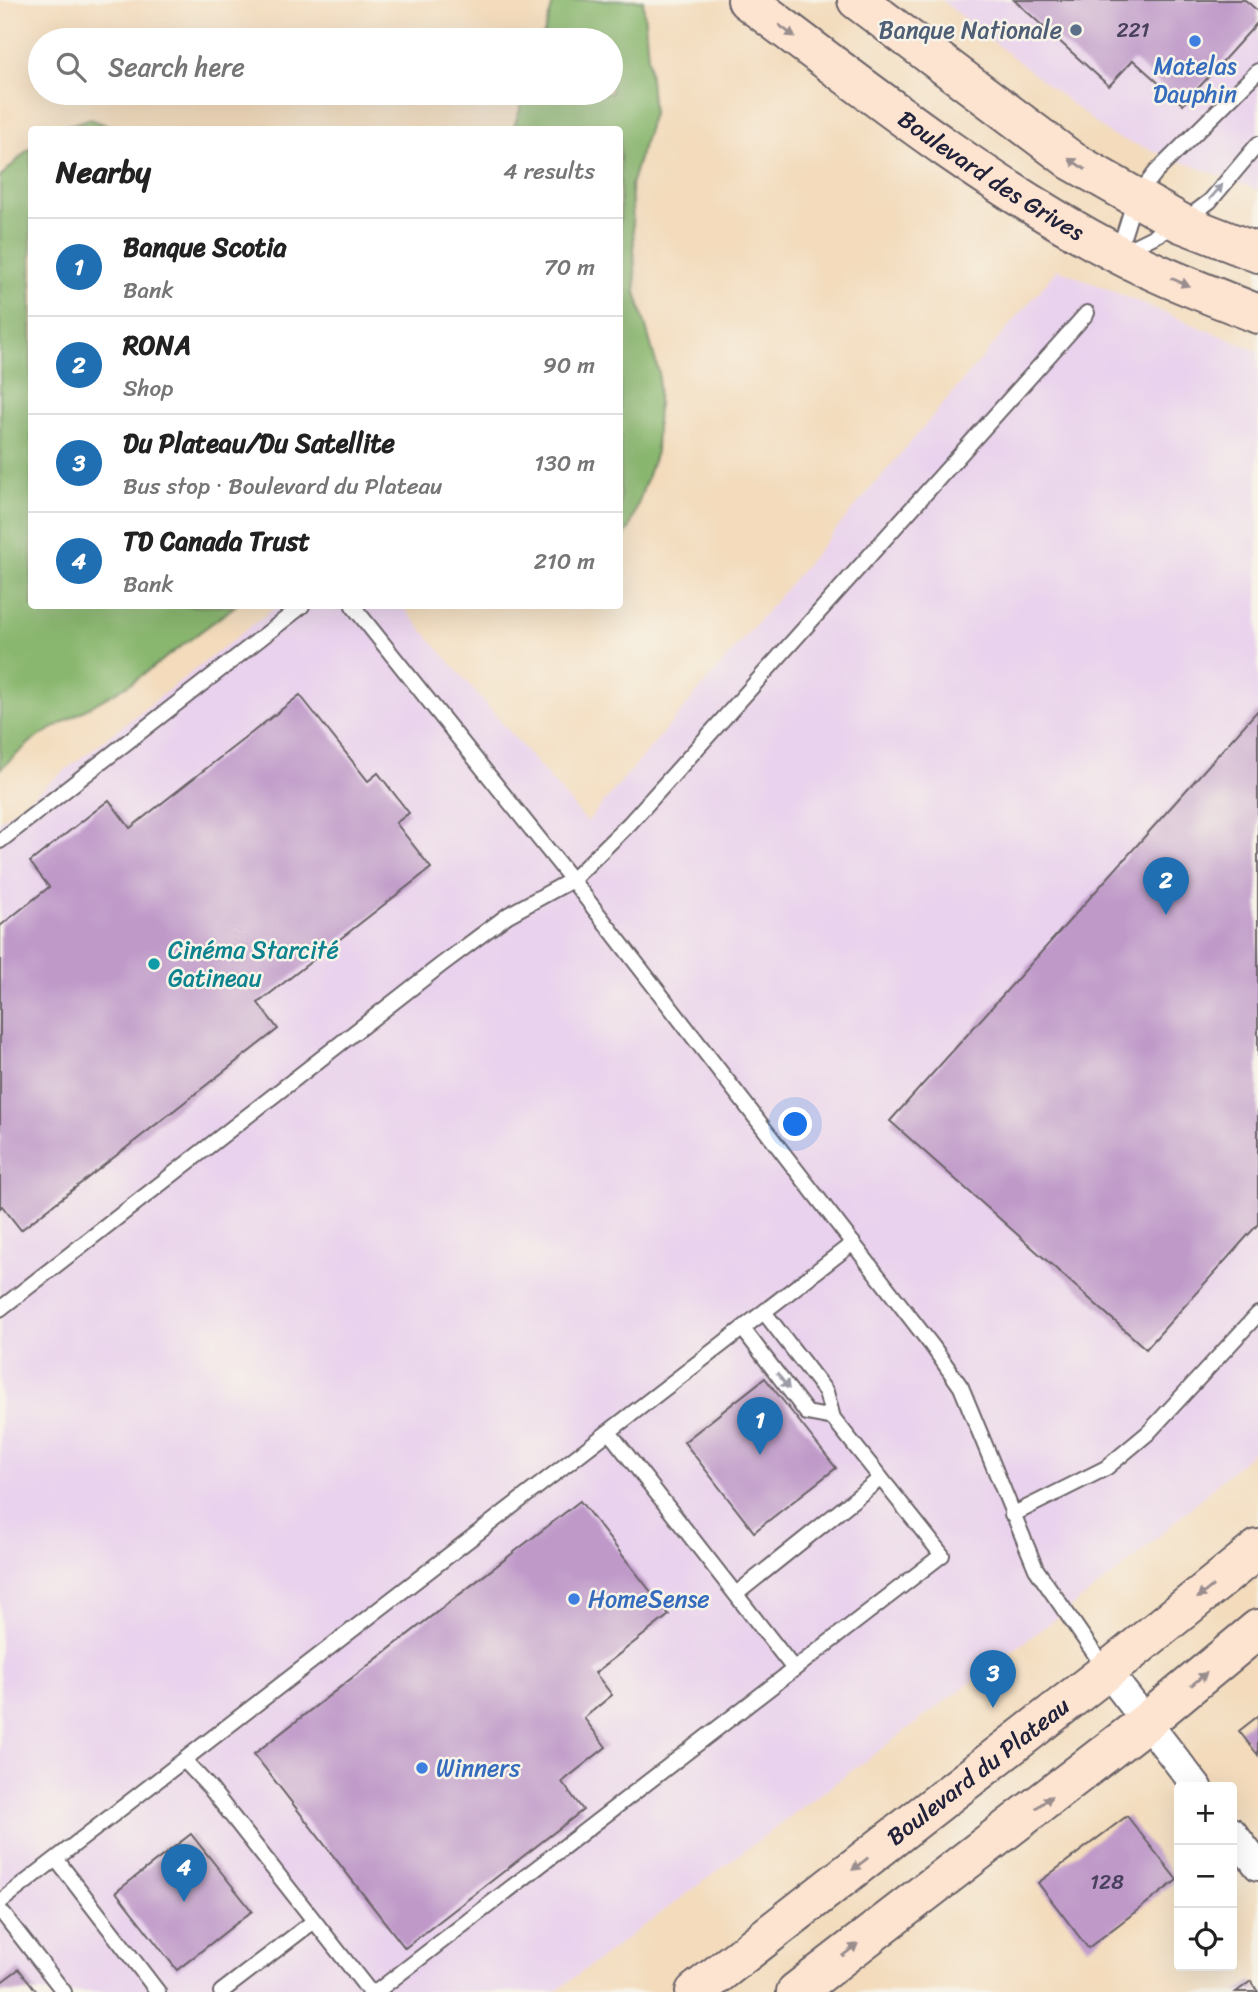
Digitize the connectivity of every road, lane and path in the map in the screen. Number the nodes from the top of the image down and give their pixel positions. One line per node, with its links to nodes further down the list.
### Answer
1 (747, 0): 8 (main road, Boulevard des Grives, one-way to 8)
2 (866, 4): 5 (main road, one-way to 2)
3 (1258, 71): 5 (lane)
4 (1258, 144): 6 (lane, one-way to 4)
5 (1135, 200): 6 (main road); 8 (lane)
6 (1181, 223): 7 (main road); 8 (lane)
7 (1258, 253)
8 (1118, 254): 10 (main road, Boulevard des Grives, one-way to 10)
9 (1087, 313): 14 (lane)
10 (1258, 314)
11 (298, 609): 13 (lane)
12 (355, 609): 14 (lane)
13 (0, 841)
14 (572, 880): 15 (lane); 16 (lane)
15 (853, 1243): 17 (lane); 23 (lane)
16 (0, 1309)
17 (764, 1312): 19 (lane); 20 (lane)
18 (1258, 1314): 23 (lane)
19 (743, 1328): 20 (lane, one-way to 20); 21 (lane)
20 (833, 1418): 22 (lane)
21 (609, 1432): 25 (lane); 30 (lane)
22 (881, 1478): 25 (lane); 27 (lane)
23 (1012, 1515): 28 (lane)
24 (1258, 1549): 28 (main road, Boulevard du Plateau, one-way to 28)
25 (736, 1594): 27 (lane)
26 (1258, 1629): 29 (main road, one-way to 26)
27 (794, 1669): 42 (lane)
28 (1107, 1671): 29 (street); 43 (main road, Boulevard du Plateau, one-way to 43)
29 (1146, 1722): 31 (street); 44 (main road, one-way to 29)
30 (184, 1760): 33 (lane); 37 (lane)
31 (1193, 1782)
32 (1237, 1839): 34 (street)
33 (56, 1859): 35 (lane); 39 (lane)
34 (1258, 1866)
35 (0, 1902)
36 (0, 1910): 38 (lane)
37 (314, 1920): 40 (lane); 41 (lane)
38 (64, 1992)
39 (158, 1992)
40 (221, 1992)
41 (370, 1992)
42 (376, 1992)
43 (695, 1992)
44 (796, 1992)

